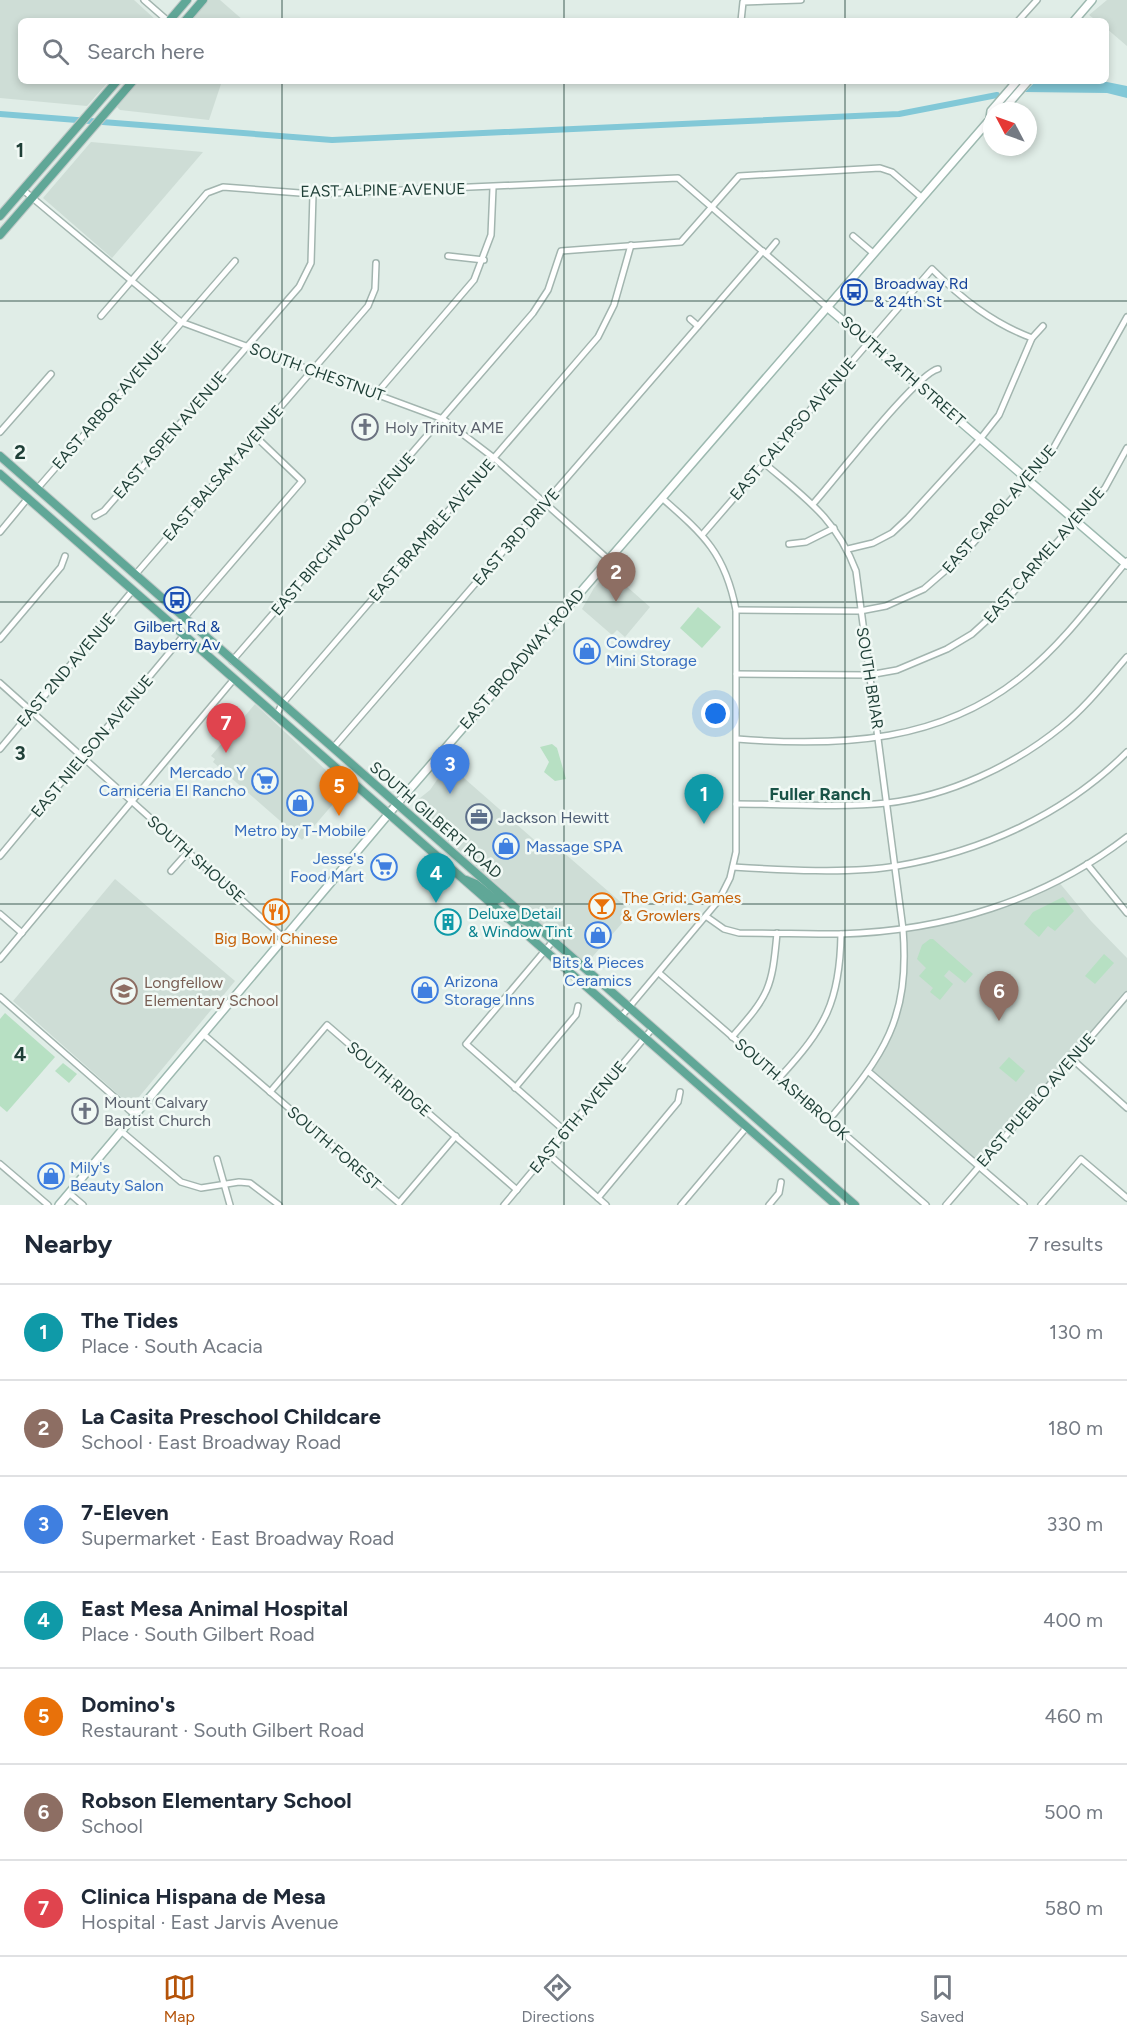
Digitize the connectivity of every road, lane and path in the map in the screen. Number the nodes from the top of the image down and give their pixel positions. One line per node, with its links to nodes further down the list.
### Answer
1 (144, 0): 7 (street)
2 (187, 0): 8 (main road)
3 (203, 0): 9 (main road)
4 (801, 0): 10 (street)
5 (1037, 0): 11 (street)
6 (1092, 0): 12 (main road)
7 (165, 18)
8 (172, 18)
9 (188, 18)
10 (741, 18)
11 (1021, 18)
12 (1077, 18)
13 (114, 84): 22 (main road)
14 (130, 84): 24 (main road)
15 (1014, 84): 17 (main road, EAST BROADWAY ROAD)
16 (1025, 84): 18 (main road)
17 (999, 102)
18 (1009, 102)
19 (983, 126): 25 (main road, EAST BROADWAY ROAD)
20 (678, 178): 21 (street, EAST ALPINE AVENUE); 26 (street, SOUTH 24TH STREET)
21 (493, 188): 23 (street, EAST ALPINE AVENUE); 35 (street)
22 (23, 190): 24 (street, SOUTH CHESTNUT); 27 (main road)
23 (313, 194): 38 (street, EAST ALPINE AVENUE); 48 (street, EAST ASPEN AVENUE)
24 (32, 197): 28 (main road); 38 (street, SOUTH CHESTNUT)
25 (921, 197): 26 (street); 33 (main road, EAST BROADWAY ROAD)
26 (713, 207): 31 (street, EAST BIRCHWOOD AVENUE); 32 (street, SOUTH 24TH STREET)
27 (0, 216)
28 (0, 235)
29 (853, 236): 33 (street)
30 (776, 242): 32 (street, EAST 3RD DRIVE)
31 (631, 245): 54 (street, EAST BIRCHWOOD AVENUE); 60 (street, EAST BRAMBLE AVENUE)
32 (765, 253): 39 (street, SOUTH 24TH STREET); 44 (street, EAST 3RD DRIVE)
33 (873, 253): 39 (main road, EAST BROADWAY ROAD)
34 (448, 255): 35 (street)
35 (484, 260): 53 (street)
36 (235, 261): 43 (street, EAST ARBOR AVENUE)
37 (376, 263): 50 (street, EAST BALSAM AVENUE)
38 (130, 282): 40 (street, EAST ALPINE AVENUE); 43 (street, SOUTH CHESTNUT)
39 (827, 307): 47 (main road, SOUTH 24TH STREET); 66 (main road, EAST BROADWAY ROAD)
40 (100, 316)
41 (1127, 317): 63 (street, EAST CAROL AVENUE)
42 (690, 319): 44 (street)
43 (181, 322): 48 (street, SOUTH CHESTNUT); 64 (street, EAST ARBOR AVENUE)
44 (698, 326): 67 (street, EAST 3RD DRIVE)
45 (1043, 326): 46 (street)
46 (1032, 338): 47 (street, EAST CALYPSO AVENUE); 57 (street)
47 (868, 341): 52 (main road, SOUTH 24TH STREET); 61 (street, EAST CALYPSO AVENUE)
48 (247, 347): 50 (street, SOUTH CHESTNUT); 69 (street, EAST ASPEN AVENUE)
49 (938, 369): 52 (street)
50 (312, 371): 53 (street, SOUTH CHESTNUT); 56 (street, EAST BALSAM AVENUE)
51 (51, 374): 55 (street)
52 (917, 384): 57 (main road, SOUTH 24TH STREET); 68 (street)
53 (376, 394): 54 (street, SOUTH CHESTNUT)
54 (443, 419): 60 (street, SOUTH CHESTNUT); 87 (street, EAST BIRCHWOOD AVENUE)
55 (0, 432)
56 (255, 436): 79 (street, EAST BALSAM AVENUE); 83 (street)
57 (981, 438): 63 (main road, SOUTH 24TH STREET); 75 (street)
58 (1127, 448): 70 (street, EAST CARMEL AVENUE)
59 (0, 456): 64 (main road, SOUTH GILBERT ROAD)
60 (494, 458): 67 (street, SOUTH CHESTNUT); 92 (street, EAST BRAMBLE AVENUE)
61 (764, 463): 68 (street, SOUTH BRIAR); 73 (street, EAST CALYPSO AVENUE)
62 (0, 474): 65 (main road, SOUTH GILBERT ROAD)
63 (1028, 480): 70 (main road, SOUTH 24TH STREET); 82 (street, EAST CAROL AVENUE)
64 (37, 489): 79 (main road, SOUTH GILBERT ROAD)
65 (28, 498): 72 (street); 80 (main road, SOUTH GILBERT ROAD)
66 (662, 498): 73 (street); 77 (main road, EAST BROADWAY ROAD)
67 (545, 503): 77 (street, SOUTH CHESTNUT); 97 (street, EAST 3RD DRIVE)
68 (813, 504): 71 (street, SOUTH BRIAR)
69 (95, 516)
70 (1076, 521): 78 (main road, SOUTH 24TH STREET); 89 (street, EAST CARMEL AVENUE)
71 (834, 528): 74 (street); 75 (street, SOUTH BRIAR)
72 (0, 532)
73 (702, 535): 81 (street)
74 (789, 544)
75 (848, 549): 82 (street, SOUTH BRIAR)
76 (64, 556): 85 (street)
77 (608, 559): 103 (main road, EAST BROADWAY ROAD)
78 (1126, 564): 96 (street)
79 (135, 575): 83 (main road, SOUTH GILBERT ROAD)
80 (133, 590): 84 (main road, SOUTH GILBERT ROAD); 93 (street, EAST 2ND AVENUE)
81 (735, 610): 82 (street, EAST CAROL AVENUE); 88 (street)
82 (860, 611): 89 (street, SOUTH BRIAR)
83 (184, 618): 87 (main road, SOUTH GILBERT ROAD)
84 (184, 635): 90 (main road, SOUTH GILBERT ROAD); 100 (street, EAST NIELSON AVENUE)
85 (0, 639)
86 (1127, 657): 102 (street)
87 (232, 661): 92 (main road, SOUTH GILBERT ROAD)
88 (736, 674): 89 (street, EAST CARMEL AVENUE); 95 (street)
89 (869, 675): 96 (street, SOUTH BRIAR)
90 (234, 680): 94 (main road, SOUTH GILBERT ROAD); 101 (street)
91 (0, 683): 93 (street, SOUTH SHOUSE)
92 (282, 704): 94 (street, EAST BRAMBLE AVENUE); 97 (main road, SOUTH GILBERT ROAD)
93 (31, 712): 98 (street, EAST 2ND AVENUE); 100 (street, SOUTH SHOUSE)
94 (276, 717): 105 (main road, SOUTH GILBERT ROAD)
95 (736, 739): 96 (street); 104 (street)
96 (880, 739): 102 (street, SOUTH BRIAR)
97 (333, 748): 103 (main road, SOUTH GILBERT ROAD)
98 (0, 749)
99 (1127, 752): 110 (street)
100 (81, 758): 101 (street, SOUTH SHOUSE); 108 (street, EAST NIELSON AVENUE)
101 (132, 802): 107 (street, SOUTH SHOUSE); 121 (street)
102 (887, 803): 104 (street); 110 (street, SOUTH BRIAR)
103 (397, 804): 105 (main road, EAST BROADWAY ROAD); 114 (main road, SOUTH GILBERT ROAD)
104 (736, 804): 111 (street)
105 (388, 815): 113 (main road, SOUTH GILBERT ROAD); 124 (main road, EAST BROADWAY ROAD)
106 (1127, 837): 109 (street)
107 (188, 852): 112 (street); 124 (street, SOUTH SHOUSE)
108 (0, 856)
109 (1087, 864): 115 (street); 120 (street)
110 (896, 866): 111 (street); 120 (street, SOUTH BRIAR)
111 (733, 867): 117 (street)
112 (171, 872)
113 (461, 879): 114 (main road); 118 (main road, SOUTH GILBERT ROAD)
114 (504, 897): 119 (main road, SOUTH GILBERT ROAD)
115 (1127, 913)
116 (0, 914): 121 (street)
117 (707, 917): 122 (street); 128 (street)
118 (507, 918): 119 (main road); 126 (main road, SOUTH GILBERT ROAD)
119 (536, 926): 125 (main road, SOUTH GILBERT ROAD)
120 (903, 929): 123 (street); 139 (street, SOUTH BRIAR)
121 (22, 933): 127 (street)
122 (777, 933): 123 (street); 136 (street)
123 (840, 934): 140 (street)
124 (284, 938): 135 (main road, EAST BROADWAY ROAD)
125 (553, 941): 126 (street); 132 (main road, SOUTH GILBERT ROAD)
126 (545, 951): 133 (main road, SOUTH GILBERT ROAD); 141 (street)
127 (0, 959)
128 (659, 973): 132 (street); 136 (street, SOUTH ASHBROOK)
129 (1127, 995): 138 (street, EAST PUEBLO AVENUE)
130 (0, 997): 145 (street)
131 (578, 1006): 141 (street)
132 (628, 1008): 133 (street); 134 (main road, SOUTH GILBERT ROAD)
133 (620, 1018): 137 (main road, SOUTH GILBERT ROAD)
134 (652, 1029): 137 (street, EAST 6TH AVENUE); 171 (main road, SOUTH GILBERT ROAD)
135 (204, 1034): 142 (street, SOUTH FOREST); 145 (main road, EAST BROADWAY ROAD)
136 (732, 1037): 140 (street, SOUTH ASHBROOK)
137 (644, 1038): 147 (main road, SOUTH GILBERT ROAD); 149 (street, EAST 6TH AVENUE)
138 (1072, 1059): 144 (street); 154 (street, EAST PUEBLO AVENUE)
139 (869, 1072): 146 (street, SOUTH BRIAR); 154 (street)
140 (780, 1077): 146 (street, SOUTH ASHBROOK)
141 (515, 1088): 149 (street)
142 (270, 1092): 150 (street, SOUTH RIDGE); 150 (street, SOUTH FOREST)
143 (680, 1092): 159 (street)
144 (1127, 1108)
145 (135, 1115): 148 (main road, EAST BROADWAY ROAD)
146 (828, 1121): 172 (street, SOUTH ASHBROOK)
147 (746, 1128): 168 (street); 170 (main road, SOUTH GILBERT ROAD)
148 (121, 1131): 156 (street); 158 (main road, EAST BROADWAY ROAD)
149 (565, 1131): 151 (street, EAST 6TH AVENUE)
150 (456, 1136): 157 (street, SOUTH RIDGE)
151 (548, 1154): 157 (street, EAST 6TH AVENUE); 159 (street)
152 (217, 1160): 156 (street)
153 (0, 1164): 161 (street)
154 (980, 1166): 173 (street, EAST PUEBLO AVENUE); 174 (street)
155 (781, 1182): 169 (street)
156 (223, 1184): 164 (street); 165 (street)
157 (517, 1190): 166 (street, EAST 6TH AVENUE)
158 (69, 1193): 162 (main road, EAST BROADWAY ROAD); 163 (street)
159 (598, 1198): 167 (street)
160 (1127, 1198): 175 (street)
161 (48, 1205)
162 (58, 1205)
163 (83, 1205)
164 (230, 1205)
165 (279, 1205)
166 (504, 1205)
167 (606, 1205)
168 (681, 1205)
169 (769, 1205)
170 (836, 1205)
171 (855, 1205)
172 (926, 1205)
173 (946, 1205)
174 (1024, 1205)
175 (1041, 1205)

